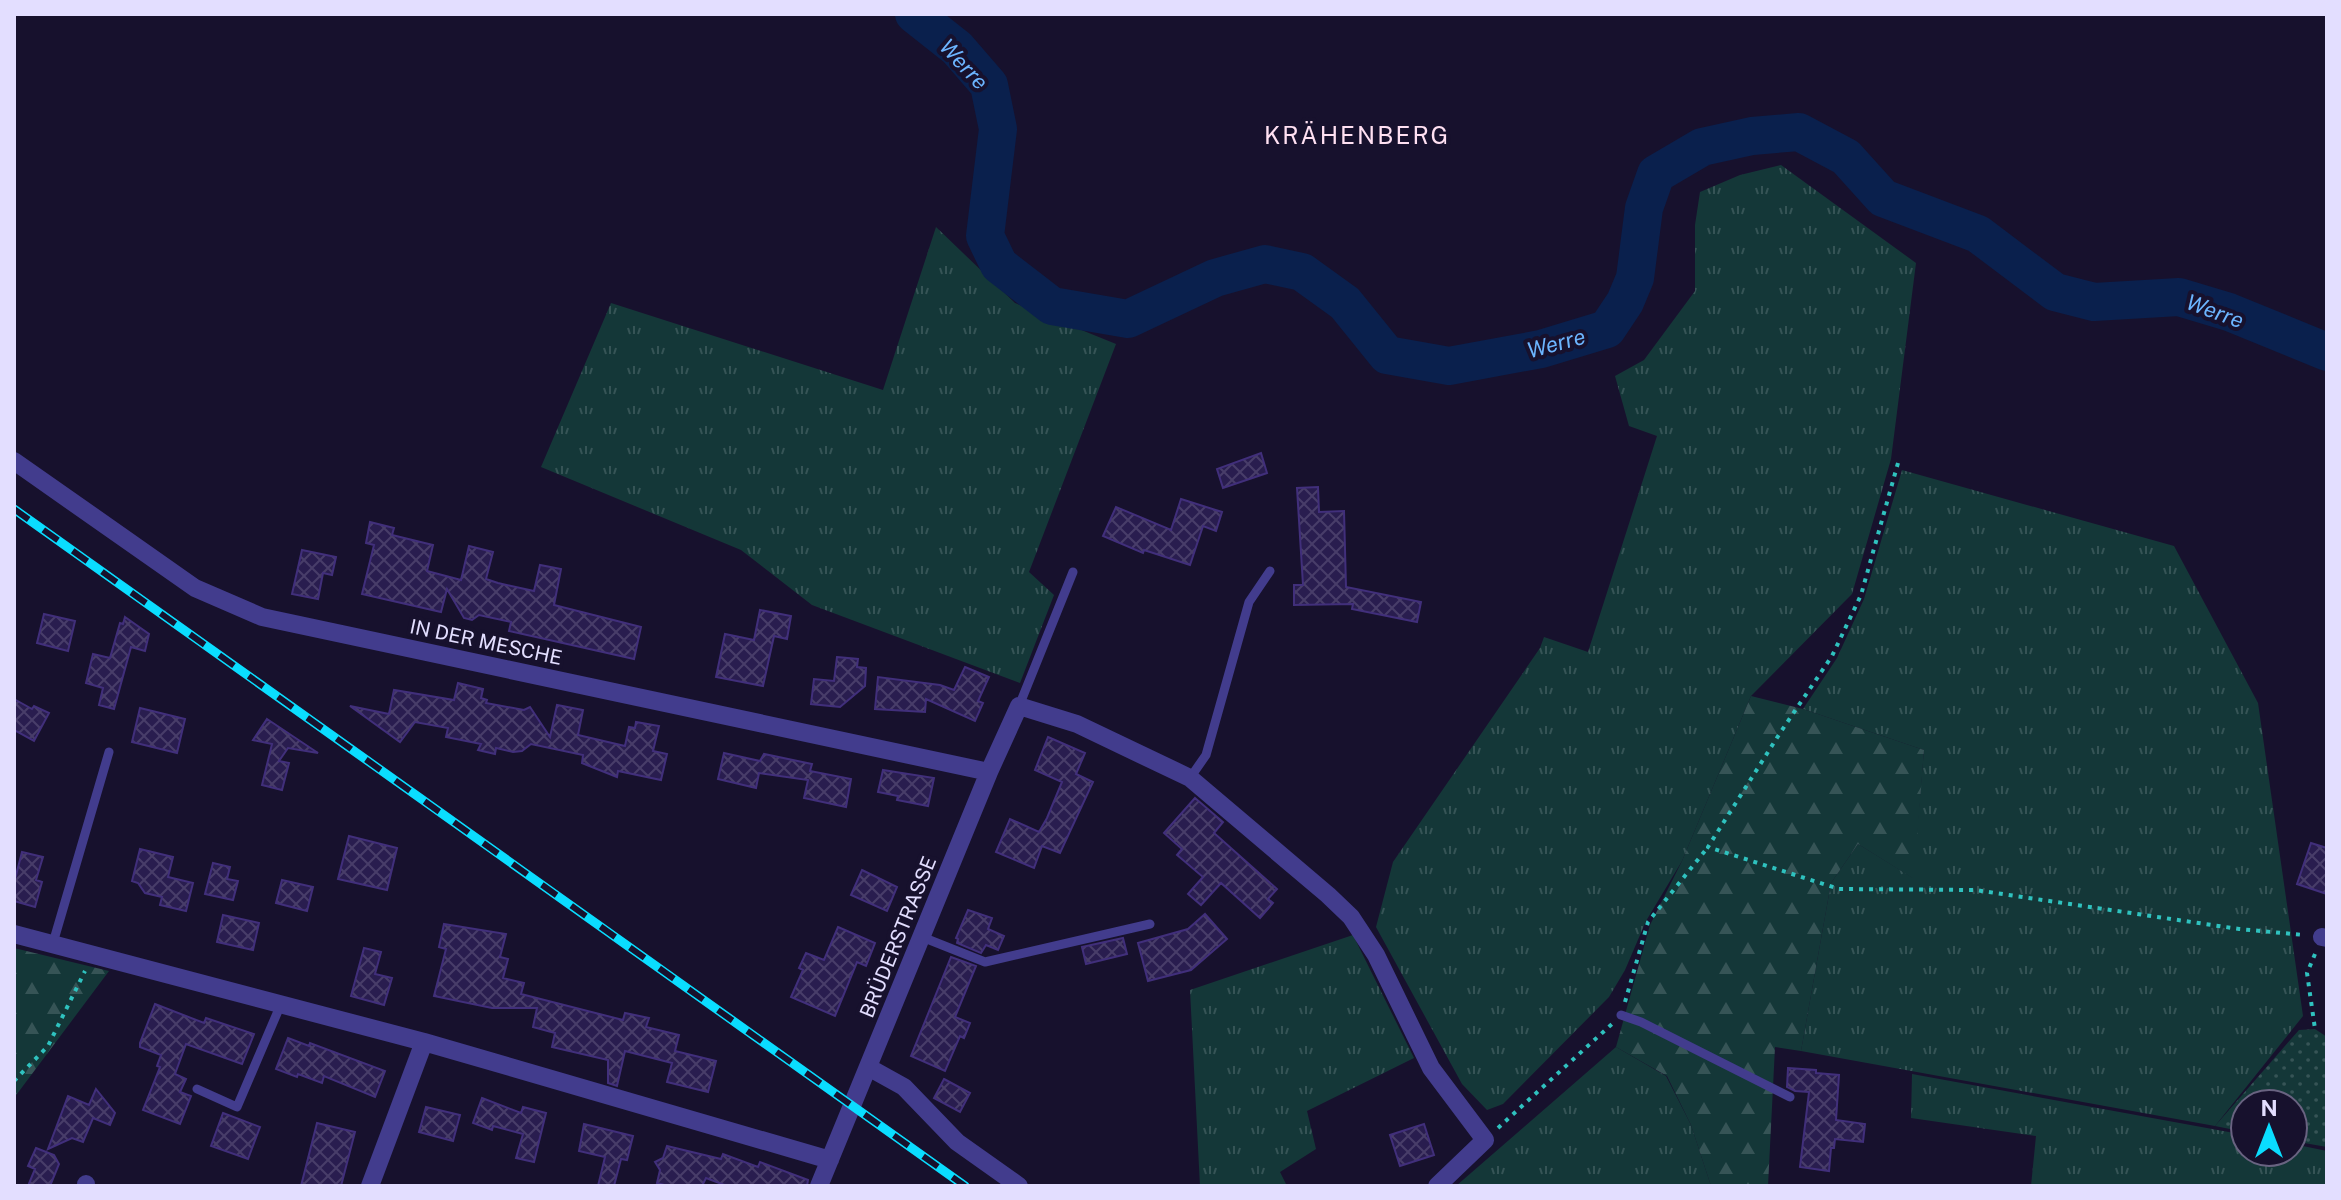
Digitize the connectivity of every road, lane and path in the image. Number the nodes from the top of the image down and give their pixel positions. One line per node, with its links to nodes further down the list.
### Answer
1 (14, 461): 7 (street, IN DER MESCHE)
2 (1898, 463): 9 (path)
3 (1270, 571): 8 (lane)
4 (1073, 572): 5 (lane)
5 (1019, 706): 7 (street, BRÜDERSTRASSE); 8 (street)
6 (109, 752): 14 (lane)
7 (989, 772): 12 (street, BRÜDERSTRASSE)
8 (1190, 778): 25 (street)
9 (1708, 847): 13 (path); 18 (path)
10 (1150, 924): 12 (lane)
11 (14, 934): 14 (street)
12 (922, 937): 21 (street, BRÜDERSTRASSE)
13 (2325, 938)
14 (53, 943): 15 (street)
15 (93, 954): 17 (street); 22 (path)
16 (2307, 973): 19 (path)
17 (281, 1004): 20 (street); 23 (lane)
18 (1621, 1015): 24 (lane); 25 (path)
19 (2315, 1029)
20 (424, 1042): 26 (street); 27 (street)
21 (868, 1067): 26 (street, BRÜDERSTRASSE); 29 (street)
22 (14, 1081)
23 (197, 1089)
24 (1790, 1097)
25 (1485, 1140): 30 (street)
26 (830, 1160): 28 (street, BRÜDERSTRASSE)
27 (370, 1186)
28 (819, 1186)
29 (1019, 1186)
30 (1437, 1186)

